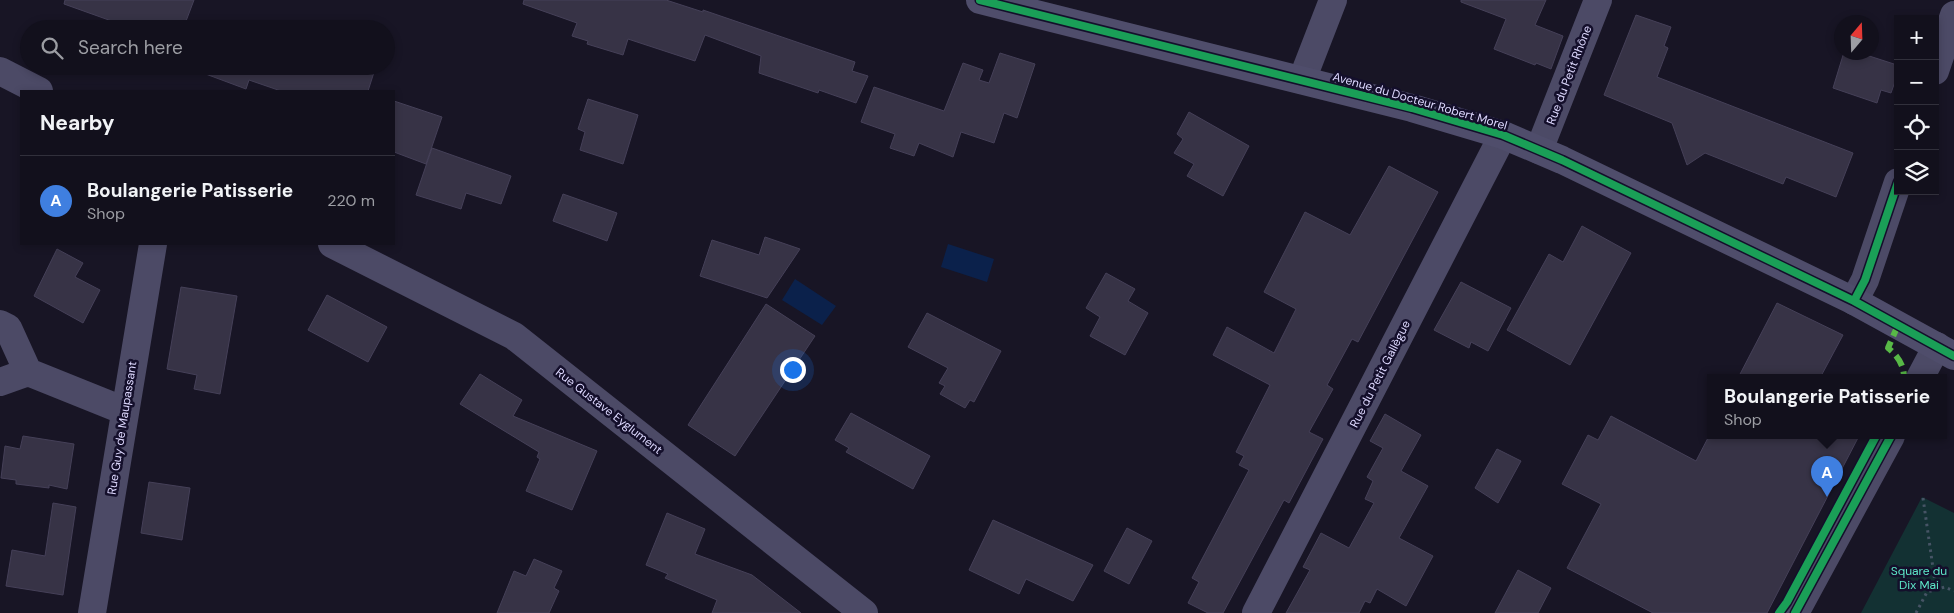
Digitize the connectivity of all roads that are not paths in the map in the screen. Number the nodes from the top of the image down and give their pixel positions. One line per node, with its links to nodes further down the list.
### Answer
1 (980, 0): 7 (street, Avenue du Docteur Robert Morel)
2 (1333, 0): 7 (street)
3 (1598, 0): 10 (street, Rue du Petit Rhône)
4 (1954, 15): 5 (street)
5 (1939, 60)
6 (0, 71): 8 (street)
7 (1302, 80): 9 (street, Avenue du Docteur Robert Morel)
8 (37, 90)
9 (1503, 135): 10 (street, Avenue du Docteur Robert Morel); 24 (street, Rue du Petit Gallègue)
10 (1539, 150): 14 (street, Avenue du Docteur Robert Morel)
11 (1894, 194): 14 (street)
12 (153, 245): 20 (street, Rue Guy de Maupassant)
13 (334, 245): 23 (street, Rue Gustave Eyglument)
14 (1854, 301): 16 (street, Avenue du Docteur Robert Morel)
15 (0, 324): 17 (street)
16 (1948, 352): 18 (street)
17 (28, 372): 19 (street); 20 (street)
18 (1924, 374)
19 (0, 382)
20 (125, 411): 22 (street, Rue Guy de Maupassant)
21 (1889, 439): 25 (street)
22 (92, 613)
23 (864, 613)
24 (1256, 613)
25 (1795, 613)

